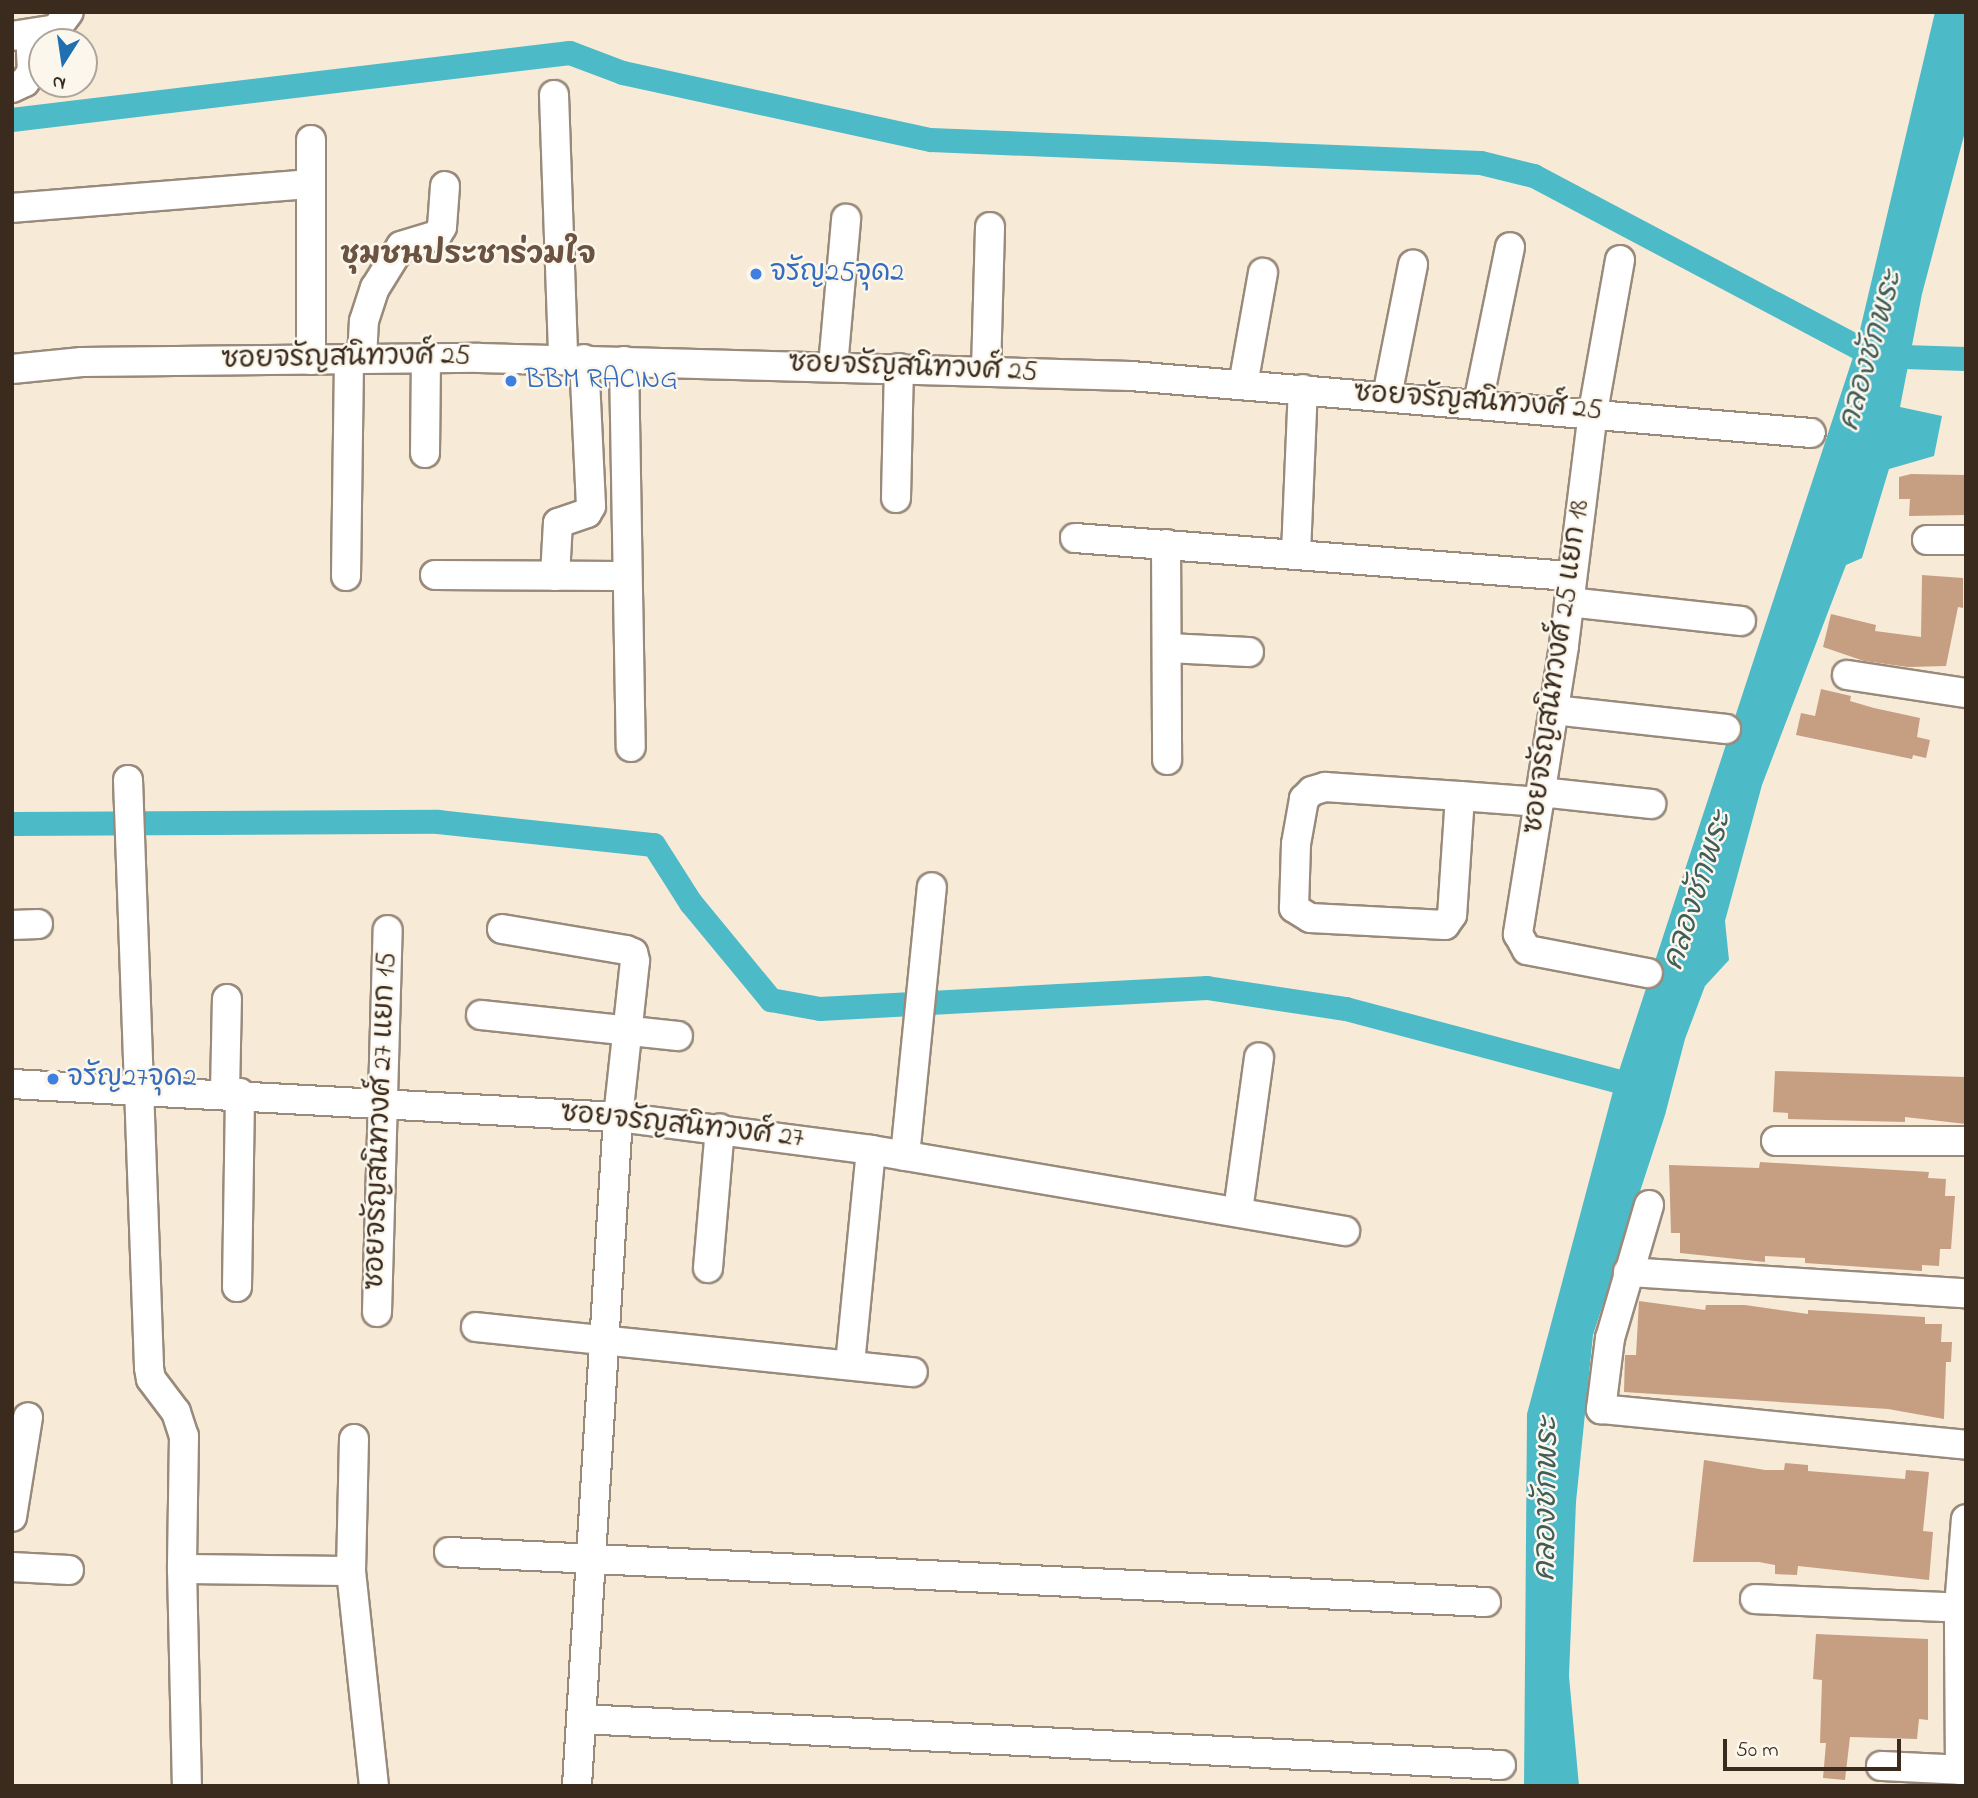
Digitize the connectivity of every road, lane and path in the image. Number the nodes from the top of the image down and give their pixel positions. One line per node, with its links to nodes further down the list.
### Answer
1 (69, 12): 2 (street)
2 (21, 35): 3 (street)
3 (12, 88)
4 (554, 95): 17 (street)
5 (312, 140): 6 (street)
6 (310, 184): 8 (street); 18 (street)
7 (444, 186): 15 (street)
8 (12, 208)
9 (846, 219): 20 (street)
10 (990, 227): 23 (street)
11 (1510, 247): 27 (street)
12 (1620, 260): 28 (street, ซอยจรัญสนิทวงศ์ 25 แยก 18)
13 (1413, 265): 26 (street)
14 (1263, 273): 24 (street)
15 (355, 359): 16 (street, ซอยจรัญสนิทวงศ์ 25); 18 (street, ซอยจรัญสนิทวงศ์ 25); 38 (street)
16 (426, 359): 17 (street, ซอยจรัญสนิทวงศ์ 25); 30 (street)
17 (573, 359): 19 (street, ซอยจรัญสนิทวงศ์ 25); 39 (street)
18 (311, 360): 22 (street, ซอยจรัญสนิทวงศ์ 25)
19 (624, 360): 20 (street, ซอยจรัญสนิทวงศ์ 25); 49 (street)
20 (833, 366): 21 (street, ซอยจรัญสนิทวงศ์ 25)
21 (899, 368): 23 (street, ซอยจรัญสนิทวงศ์ 25); 31 (street)
22 (12, 369)
23 (986, 371): 24 (street, ซอยจรัญสนิทวงศ์ 25)
24 (1242, 385): 25 (street, ซอยจรัญสนิทวงศ์ 25)
25 (1303, 389): 26 (street, ซอยจรัญสนิทวงศ์ 25); 36 (street)
26 (1387, 396): 27 (street, ซอยจรัญสนิทวงศ์ 25)
27 (1478, 403): 28 (street, ซอยจรัญสนิทวงศ์ 25)
28 (1593, 412): 29 (street, ซอยจรัญสนิทวงศ์ 25); 41 (street, ซอยจรัญสนิทวงศ์ 25 แยก 18)
29 (1811, 433)
30 (425, 453)
31 (896, 498)
32 (1075, 538): 35 (street)
33 (1927, 540): 34 (street)
34 (1966, 540)
35 (1166, 544): 36 (street); 43 (street)
36 (1296, 554): 41 (street)
37 (435, 575): 39 (street)
38 (346, 576)
39 (555, 576): 40 (street)
40 (620, 576)
41 (1571, 589): 42 (street); 47 (street, ซอยจรัญสนิทวงศ์ 25 แยก 18)
42 (1741, 621)
43 (1167, 648): 44 (street); 50 (street)
44 (1249, 652)
45 (1847, 675): 46 (street)
46 (1966, 692)
47 (1554, 710): 48 (street); 53 (street, ซอยจรัญสนิทวงศ์ 25 แยก 18)
48 (1726, 729)
49 (631, 747)
50 (1167, 760)
51 (128, 780): 65 (street)
52 (1460, 796): 52 (street); 53 (street)
53 (1541, 797): 54 (street); 58 (street, ซอยจรัญสนิทวงศ์ 25 แยก 18)
54 (1651, 804)
55 (932, 887): 73 (street)
56 (502, 929): 61 (street)
57 (388, 930): 67 (street, ซอยจรัญสนิทวงศ์ 27 แยก 15)
58 (1648, 973)
59 (227, 999): 66 (street)
60 (481, 1015): 61 (street)
61 (627, 1032): 62 (street); 68 (street)
62 (678, 1036)
63 (1259, 1057): 75 (street)
64 (12, 1084): 65 (street, ซอยจรัญสนิทวงศ์ 27)
65 (140, 1087): 66 (street, ซอยจรัญสนิทวงศ์ 27); 94 (street)
66 (233, 1093): 67 (street, ซอยจรัญสนิทวงศ์ 27); 79 (street)
67 (382, 1102): 68 (street, ซอยจรัญสนิทวงศ์ 27); 81 (street, ซอยจรัญสนิทวงศ์ 27 แยก 15)
68 (618, 1117): 69 (street, ซอยจรัญสนิทวงศ์ 27); 83 (street)
69 (720, 1129): 72 (street, ซอยจรัญสนิทวงศ์ 27); 77 (street)
70 (1776, 1141): 71 (street)
71 (1966, 1141)
72 (871, 1150): 73 (street, ซอยจรัญสนิทวงศ์ 27); 84 (street)
73 (905, 1156): 75 (street, ซอยจรัญสนิทวงศ์ 27)
74 (1649, 1205): 78 (street)
75 (1238, 1211): 76 (street, ซอยจรัญสนิทวงศ์ 27)
76 (1345, 1231)
77 (708, 1268)
78 (1628, 1272): 80 (street); 88 (street)
79 (237, 1287)
80 (1966, 1293)
81 (377, 1312)
82 (476, 1327): 83 (street)
83 (606, 1343): 84 (street); 92 (street)
84 (850, 1364): 85 (street)
85 (913, 1372)
86 (27, 1417): 89 (street)
87 (354, 1439): 96 (street)
88 (1966, 1445)
89 (12, 1517)
90 (1966, 1519): 99 (street)
91 (449, 1552): 92 (street)
92 (591, 1560): 98 (street); 100 (street)
93 (12, 1567): 95 (street)
94 (182, 1569): 96 (street); 104 (street)
95 (69, 1570)
96 (351, 1571): 105 (street)
97 (1755, 1600): 99 (street)
98 (1486, 1602)
99 (1962, 1607): 103 (street)
100 (581, 1719): 101 (street); 106 (street)
101 (1501, 1765)
102 (1881, 1766): 103 (street)
103 (1963, 1770)
104 (187, 1786)
105 (374, 1786)
106 (577, 1786)

